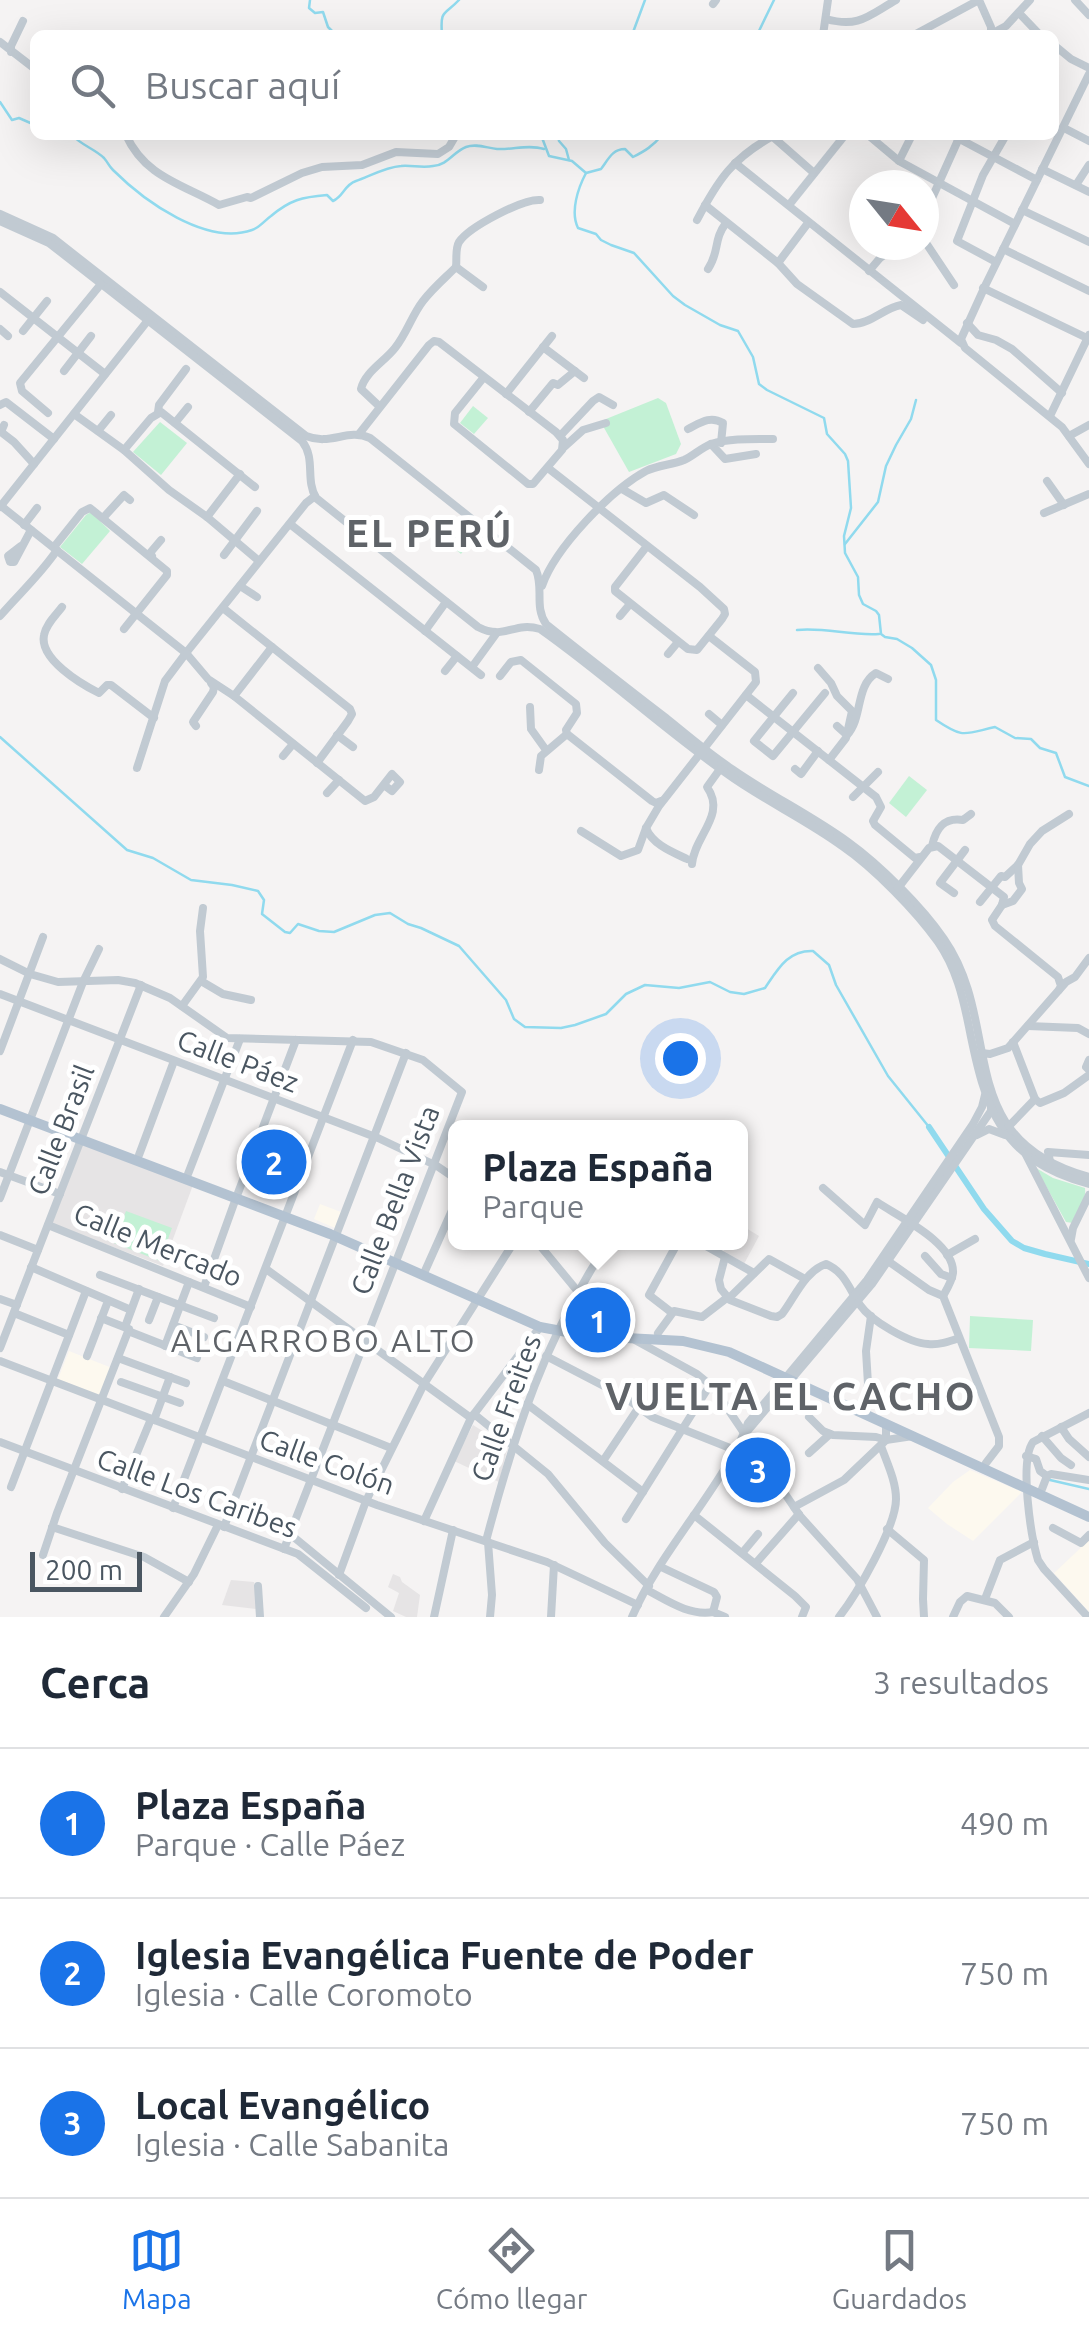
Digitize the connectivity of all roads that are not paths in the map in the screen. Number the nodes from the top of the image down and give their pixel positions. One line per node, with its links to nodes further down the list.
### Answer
1 (828, 0): 7 (street)
2 (896, 0): 7 (street)
3 (1030, 0): 5 (street)
4 (1075, 0): 6 (street)
5 (1018, 13): 12 (street); 13 (street)
6 (1089, 15)
7 (826, 18): 9 (street)
8 (23, 21): 15 (street)
9 (825, 30)
10 (923, 30): 11 (street)
11 (997, 30)
12 (1000, 30)
13 (1035, 30)
14 (0, 42): 15 (street)
15 (11, 52): 17 (street)
16 (1059, 52): 18 (street)
17 (30, 65)
18 (1089, 71): 19 (street)
19 (1064, 128): 20 (street); 32 (street)
20 (1059, 134)
21 (128, 140): 22 (street)
22 (453, 140)
23 (767, 140): 35 (street)
24 (778, 140): 39 (street)
25 (841, 140): 39 (street)
26 (874, 140): 34 (street)
27 (909, 140): 34 (street)
28 (955, 140): 41 (street)
29 (964, 140): 33 (street)
30 (1003, 140): 33 (street)
31 (1055, 140): 37 (street)
32 (1089, 141)
33 (994, 157): 40 (street); 45 (street)
34 (899, 160): 38 (street)
35 (736, 163): 46 (street); 47 (street)
36 (1089, 165): 42 (street)
37 (1042, 169): 40 (street); 42 (street)
38 (916, 170)
39 (814, 173): 47 (street)
40 (1036, 180): 48 (street)
41 (939, 183): 45 (street)
42 (1076, 185): 43 (street)
43 (1089, 192)
44 (540, 200): 60 (street)
45 (973, 200): 53 (street); 59 (street)
46 (705, 205): 50 (street); 51 (street)
47 (788, 205): 52 (street)
48 (1022, 210): 53 (street); 54 (street)
49 (0, 217): 63 (street); 71 (street)
50 (697, 220)
51 (726, 223): 58 (street); 61 (street)
52 (808, 223): 58 (street); 62 (street)
53 (1015, 224): 55 (street)
54 (1089, 242)
55 (1003, 248): 59 (street); 67 (street)
56 (878, 260): 62 (street)
57 (937, 260): 64 (street)
58 (778, 262): 73 (street)
59 (996, 262): 66 (street)
60 (456, 267): 65 (street); 82 (street)
61 (708, 268)
62 (869, 271): 73 (street)
63 (101, 284): 71 (street); 75 (street)
64 (954, 285)
65 (483, 286)
66 (984, 288): 72 (street); 78 (street)
67 (1089, 291)
68 (1, 296): 70 (street)
69 (46, 301): 70 (street)
70 (34, 318): 74 (street); 75 (street)
71 (150, 318): 87 (street); 108 (street); 125 (street)
72 (967, 323): 79 (street); 91 (street)
73 (935, 324): 79 (street)
74 (23, 332)
75 (57, 336): 81 (street); 98 (street)
76 (91, 336): 81 (street)
77 (552, 336): 80 (street)
78 (1088, 336): 91 (street)
79 (962, 344): 101 (street)
80 (543, 347): 86 (street); 90 (street)
81 (78, 353): 85 (street); 87 (street)
82 (391, 353): 83 (street); 95 (street)
83 (410, 368): 88 (street); 95 (street)
84 (186, 369): 96 (street)
85 (64, 371)
86 (575, 371): 89 (street); 97 (street)
87 (105, 374): 99 (street)
88 (484, 377): 90 (street); 119 (street)
89 (584, 378)
90 (506, 394): 97 (street)
91 (1062, 394): 101 (street)
92 (0, 405): 111 (street)
93 (613, 405): 109 (street)
94 (188, 406): 102 (street)
95 (379, 406): 108 (street)
96 (158, 412): 102 (street); 115 (street)
97 (529, 412): 109 (street)
98 (48, 413)
99 (74, 414): 107 (street); 111 (street)
100 (111, 415): 107 (street)
101 (1050, 416): 110 (street)
102 (175, 422): 120 (street)
103 (606, 423): 114 (street)
104 (4, 425): 118 (street)
105 (1089, 425): 110 (street)
106 (688, 429): 113 (street)
107 (98, 431): 115 (street)
108 (359, 434): 147 (street)
109 (560, 436): 114 (street)
110 (1069, 436): 117 (street)
111 (54, 439): 118 (street)
112 (773, 439): 113 (street)
113 (716, 443): 116 (street); 123 (street)
114 (563, 448): 119 (street)
115 (124, 450): 134 (street)
116 (756, 454)
117 (1088, 462)
118 (34, 464): 128 (street)
119 (548, 468): 130 (street)
120 (240, 474): 122 (street); 134 (street)
121 (1047, 481): 127 (street)
122 (255, 487)
123 (622, 489): 130 (street); 133 (street)
124 (1089, 494): 127 (street)
125 (314, 496): 136 (street); 149 (street)
126 (130, 500): 135 (street)
127 (1064, 505): 132 (street)
128 (0, 507): 137 (street)
129 (37, 508): 137 (street)
130 (599, 508): 141 (street); 147 (street)
131 (257, 511): 139 (street)
132 (1044, 513)
133 (694, 515)
134 (207, 517): 139 (street)
135 (103, 518): 142 (street); 144 (street)
136 (290, 524): 145 (street); 157 (street)
137 (27, 527): 140 (street); 142 (street)
138 (161, 540): 144 (street)
139 (236, 540): 143 (street); 145 (street)
140 (21, 546)
141 (647, 546): 150 (street); 159 (street)
142 (56, 548): 153 (street); 154 (street)
143 (224, 555)
144 (153, 558): 153 (street)
145 (259, 561): 146 (street)
146 (240, 586): 148 (street); 152 (street)
147 (539, 592): 190 (street)
148 (257, 597)
149 (446, 602): 157 (street); 158 (street)
150 (630, 604): 155 (street); 160 (street)
151 (62, 607): 179 (street)
152 (223, 608): 161 (street); 162 (street)
153 (137, 612): 156 (street); 162 (street)
154 (0, 616)
155 (620, 616)
156 (124, 629)
157 (425, 630): 164 (street)
158 (496, 634): 165 (street); 190 (street)
159 (710, 636): 160 (street); 174 (street)
160 (678, 642): 163 (street)
161 (272, 647): 175 (street); 185 (street)
162 (186, 653): 170 (street); 179 (street)
163 (668, 654)
164 (457, 656): 165 (street); 167 (street)
165 (472, 667): 168 (street)
166 (818, 668): 186 (street)
167 (445, 671)
168 (481, 675)
169 (500, 676): 184 (street)
170 (208, 679): 175 (street); 181 (street)
171 (888, 679): 186 (street)
172 (793, 693): 178 (street)
173 (825, 693): 183 (street)
174 (746, 695): 178 (street); 180 (street)
175 (234, 696): 187 (street)
176 (530, 707): 189 (street)
177 (709, 714): 180 (street)
178 (773, 716): 183 (street); 183 (street)
179 (154, 718): 195 (street)
180 (722, 725): 190 (street)
181 (196, 726)
182 (837, 726): 186 (street)
183 (792, 731): 191 (street)
184 (567, 734): 189 (street); 205 (street)
185 (337, 735): 188 (street); 194 (street)
186 (848, 735): 193 (street)
187 (293, 744): 192 (street); 194 (street)
188 (354, 747)
189 (546, 750): 198 (street)
190 (702, 751): 196 (street); 205 (street); 215 (street)
191 (818, 751): 193 (street); 197 (street)
192 (283, 756)
193 (828, 760): 202 (street)
194 (317, 763): 200 (street)
195 (137, 768)
196 (720, 768): 208 (street); 249 (street)
197 (794, 768)
198 (538, 770)
199 (878, 772): 202 (street)
200 (339, 780): 201 (street); 203 (street)
201 (384, 785)
202 (862, 786): 204 (street); 213 (street)
203 (328, 793)
204 (853, 797)
205 (665, 798): 208 (street)
206 (1069, 814): 214 (street)
207 (967, 821): 210 (street)
208 (646, 828): 209 (street)
209 (582, 830)
210 (932, 846): 212 (street); 213 (street)
211 (964, 850): 212 (street)
212 (957, 860): 216 (street); 217 (street)
213 (915, 861): 215 (street)
214 (1018, 866): 216 (street); 219 (street)
215 (898, 888): 243 (street)
216 (992, 888): 218 (street); 219 (street)
217 (954, 893)
218 (980, 902)
219 (1002, 905): 229 (street)
220 (203, 908): 226 (street)
221 (43, 937): 225 (street)
222 (99, 949): 227 (street)
223 (1089, 958): 229 (street)
224 (0, 959): 225 (street)
225 (30, 974): 227 (street); 232 (street)
226 (201, 981): 231 (street); 233 (street)
227 (83, 982): 228 (street); 234 (street)
228 (141, 985): 233 (street); 238 (street, Calle Brasil)
229 (1059, 990): 235 (street)
230 (0, 994): 232 (street, Calle Páez)
231 (252, 1000)
232 (19, 1001): 234 (street, Calle Páez); 242 (street)
233 (182, 1006): 237 (street)
234 (69, 1020): 238 (street, Calle Páez); 255 (street)
235 (1028, 1026): 236 (street); 241 (street)
236 (1089, 1034)
237 (240, 1039): 239 (street); 248 (street)
238 (120, 1040): 245 (street, Calle Páez); 261 (street, Calle Brasil)
239 (296, 1040): 240 (street); 250 (street)
240 (354, 1040): 244 (street); 256 (street)
241 (1013, 1042): 243 (street); 251 (street)
242 (0, 1051)
243 (981, 1053): 249 (street)
244 (406, 1054): 257 (street, Calle Bella Vista); 260 (street)
245 (174, 1060): 248 (street, Calle Páez); 264 (street)
246 (1089, 1060): 247 (street)
247 (1089, 1072): 251 (street)
248 (224, 1080): 250 (street, Calle Páez); 270 (street)
249 (988, 1094): 253 (street); 254 (street)
250 (274, 1099): 256 (street, Calle Páez); 276 (street)
251 (1034, 1099): 259 (street)
252 (0, 1106): 255 (main road)
253 (980, 1112): 254 (street); 266 (street)
254 (996, 1112): 259 (street); 262 (street); 263 (street)
255 (32, 1118): 261 (main road); 269 (street)
256 (324, 1118): 260 (street, Calle Páez); 278 (street)
257 (450, 1120)
258 (448, 1126): 268 (street, Calle Bella Vista)
259 (1009, 1126): 267 (street)
260 (373, 1136): 268 (street, Calle Páez); 284 (street)
261 (82, 1137): 264 (main road); 274 (street, Calle Brasil); 276 (main road)
262 (973, 1138): 263 (street); 266 (street)
263 (1024, 1151): 272 (street); 280 (street)
264 (139, 1155): 270 (main road)
265 (1089, 1155): 267 (street)
266 (956, 1156): 281 (street)
267 (1051, 1162): 272 (street)
268 (432, 1164): 271 (street, Calle Páez); 297 (street, Calle Bella Vista)
269 (5, 1173): 274 (street); 277 (street)
270 (188, 1174): 276 (main road)
271 (448, 1174)
272 (1089, 1180)
273 (822, 1188): 281 (street)
274 (60, 1194): 282 (street, Calle Brasil)
275 (1089, 1195): 283 (street)
276 (237, 1196): 278 (main road); 308 (street)
277 (0, 1198)
278 (286, 1215): 284 (main road); 300 (street)
279 (448, 1220): 301 (street)
280 (1060, 1222): 283 (street); 287 (street)
281 (910, 1223): 294 (street); 298 (street); 316 (street)
282 (48, 1226): 288 (street, Calle Brasil); 307 (street, Calle Mercado)
283 (1073, 1228): 287 (street)
284 (336, 1234): 297 (main road); 319 (street)
285 (0, 1235): 288 (street)
286 (976, 1240): 294 (street)
287 (1074, 1248): 304 (street)
288 (38, 1250): 299 (street, Calle Brasil)
289 (509, 1250): 314 (street)
290 (544, 1250): 311 (street)
291 (605, 1250): 311 (street, Calle Freites)
292 (674, 1250): 324 (street)
293 (713, 1250): 296 (street)
294 (947, 1255): 305 (street)
295 (925, 1256): 305 (street)
296 (725, 1257): 303 (street); 315 (street)
297 (395, 1260): 301 (main road); 314 (main road); 338 (street, Calle Bella Vista)
298 (888, 1261): 312 (street); 316 (street)
299 (32, 1267): 310 (street); 322 (street, Calle Brasil)
300 (266, 1269): 319 (street); 321 (street)
301 (426, 1271): 314 (main road)
302 (100, 1274): 309 (street)
303 (754, 1274): 306 (street); 315 (street)
304 (1088, 1276)
305 (952, 1278): 312 (street)
306 (806, 1279): 315 (street); 316 (street)
307 (189, 1282): 308 (street, Calle Mercado); 320 (street)
308 (204, 1287): 321 (street, Calle Mercado)
309 (139, 1289): 313 (street); 323 (street)
310 (86, 1290): 318 (street); 334 (street)
311 (578, 1292): 332 (street, Calle Freites); 335 (street)
312 (943, 1296): 337 (street)
313 (158, 1297): 320 (street); 328 (street)
314 (478, 1298): 330 (main road); 332 (main road); 354 (street)
315 (728, 1298): 324 (street)
316 (856, 1298): 325 (street); 348 (street)
317 (0, 1299): 322 (street)
318 (108, 1301): 323 (street); 326 (street)
319 (310, 1302): 338 (street); 358 (street)
320 (180, 1305): 327 (street); 329 (street)
321 (251, 1306): 352 (street)
322 (15, 1309): 334 (street); 341 (street, Calle Brasil)
323 (132, 1310): 331 (street)
324 (672, 1312): 333 (street)
325 (871, 1316): 337 (street); 362 (street)
326 (101, 1318): 331 (street); 342 (street)
327 (214, 1318)
328 (150, 1320)
329 (173, 1325): 336 (street); 340 (street)
330 (540, 1327): 332 (main road); 363 (street)
331 (128, 1329): 340 (street); 344 (street)
332 (558, 1329): 335 (main road); 343 (street, Calle Freites)
333 (658, 1334): 335 (main road); 348 (main road)
334 (69, 1335): 350 (street)
335 (626, 1335): 339 (main road); 346 (street)
336 (204, 1337)
337 (958, 1338): 387 (street)
338 (365, 1340): 354 (street); 368 (street, Calle Bella Vista)
339 (684, 1341): 346 (street); 348 (main road)
340 (165, 1346): 345 (street)
341 (0, 1348)
342 (87, 1356)
343 (546, 1356): 360 (street, Calle Freites); 361 (street)
344 (118, 1358): 349 (street); 357 (street)
345 (197, 1358)
346 (672, 1359): 355 (street)
347 (0, 1361): 350 (street, Calle Colón)
348 (791, 1376): 362 (main road); 367 (main road); 371 (street)
349 (170, 1377): 353 (street); 356 (street)
350 (51, 1381): 357 (street, Calle Colón); 381 (street)
351 (120, 1382): 356 (street)
352 (223, 1382): 358 (street); 375 (street)
353 (186, 1383)
354 (424, 1384): 363 (street); 379 (street)
355 (710, 1384): 370 (street); 371 (street)
356 (162, 1397): 359 (street); 366 (street)
357 (102, 1400): 366 (street, Calle Colón); 389 (street)
358 (272, 1400): 368 (street); 384 (street)
359 (180, 1404)
360 (527, 1404): 378 (street, Calle Freites); 386 (street)
361 (639, 1407): 370 (street); 386 (street)
362 (864, 1407): 367 (main road)
363 (473, 1416): 378 (street); 404 (street)
364 (809, 1417): 372 (street)
365 (1086, 1418): 369 (street)
366 (152, 1420): 375 (street, Calle Colón); 395 (street)
367 (887, 1421): 373 (main road); 377 (street); 387 (main road)
368 (332, 1424): 379 (street); 392 (street, Calle Bella Vista)
369 (1061, 1427): 374 (street); 385 (street)
370 (681, 1430): 380 (street); 397 (street)
371 (745, 1434): 380 (street); 400 (street)
372 (830, 1434): 377 (street); 382 (street)
373 (913, 1436): 377 (street); 393 (main road)
374 (1042, 1436): 383 (street); 388 (street)
375 (202, 1438): 384 (street, Calle Colón); 399 (street)
376 (0, 1442): 381 (street, Calle Los Caribes)
377 (884, 1443): 400 (street); 408 (street)
378 (513, 1446): 413 (street, Calle Freites); 425 (street)
379 (391, 1448): 398 (street)
380 (735, 1450): 402 (street)
381 (24, 1451): 389 (street, Calle Los Caribes); 394 (street)
382 (809, 1453)
383 (1026, 1456): 390 (street); 393 (street)
384 (250, 1457): 392 (street, Calle Colón); 405 (street)
385 (1089, 1457)
386 (603, 1461): 397 (street)
387 (986, 1463): 393 (main road)
388 (1071, 1465)
389 (74, 1470): 395 (street, Calle Los Caribes); 406 (street)
390 (1047, 1476): 391 (street); 396 (street)
391 (1088, 1478)
392 (310, 1480): 398 (street, Calle Colón); 410 (street, Calle Bella Vista)
393 (1027, 1485): 396 (main road); 401 (main road); 414 (street)
394 (10, 1486)
395 (122, 1489): 399 (street, Calle Los Caribes)
396 (1042, 1489): 401 (main road)
397 (643, 1492): 403 (street)
398 (366, 1501): 404 (street, Calle Colón); 421 (street)
399 (173, 1508): 405 (street, Calle Los Caribes)
400 (796, 1511): 418 (street); 424 (street)
401 (1089, 1514)
402 (694, 1516): 416 (street); 420 (street)
403 (626, 1519)
404 (424, 1521): 409 (street, Calle Colón)
405 (221, 1526): 415 (street, Calle Los Caribes); 422 (street)
406 (52, 1527): 417 (street); 422 (street)
407 (1053, 1528): 412 (street)
408 (888, 1529): 424 (street); 442 (street)
409 (453, 1530): 413 (street, Calle Colón); 434 (street)
410 (290, 1534): 415 (street, Calle Bella Vista); 421 (street, Calle Los Caribes)
411 (758, 1534): 416 (street)
412 (1089, 1535)
413 (487, 1542): 419 (street, Calle Colón); 435 (street, Calle Freites)
414 (1034, 1542): 426 (street); 445 (street)
415 (284, 1549): 428 (street, Calle Los Caribes)
416 (743, 1552): 418 (street)
417 (43, 1555)
418 (756, 1563): 439 (street)
419 (554, 1565): 427 (street, Calle Colón); 436 (street)
420 (661, 1567): 425 (street); 429 (street)
421 (339, 1575): 428 (street, Calle Los Caribes)
422 (189, 1582): 431 (street)
423 (258, 1586): 432 (street)
424 (861, 1586): 440 (street); 441 (street)
425 (648, 1588): 427 (street); 430 (street)
426 (985, 1599): 443 (street); 444 (street)
427 (638, 1605): 437 (street)
428 (366, 1608): 433 (street, Calle Los Caribes)
429 (713, 1612): 430 (street); 438 (street)
430 (696, 1615)
431 (164, 1617)
432 (260, 1617)
433 (392, 1617)
434 (435, 1617)
435 (490, 1617)
436 (551, 1617)
437 (632, 1617)
438 (725, 1617)
439 (802, 1617)
440 (839, 1617)
441 (877, 1617)
442 (924, 1617)
443 (953, 1617)
444 (1009, 1617)
445 (1088, 1617)

